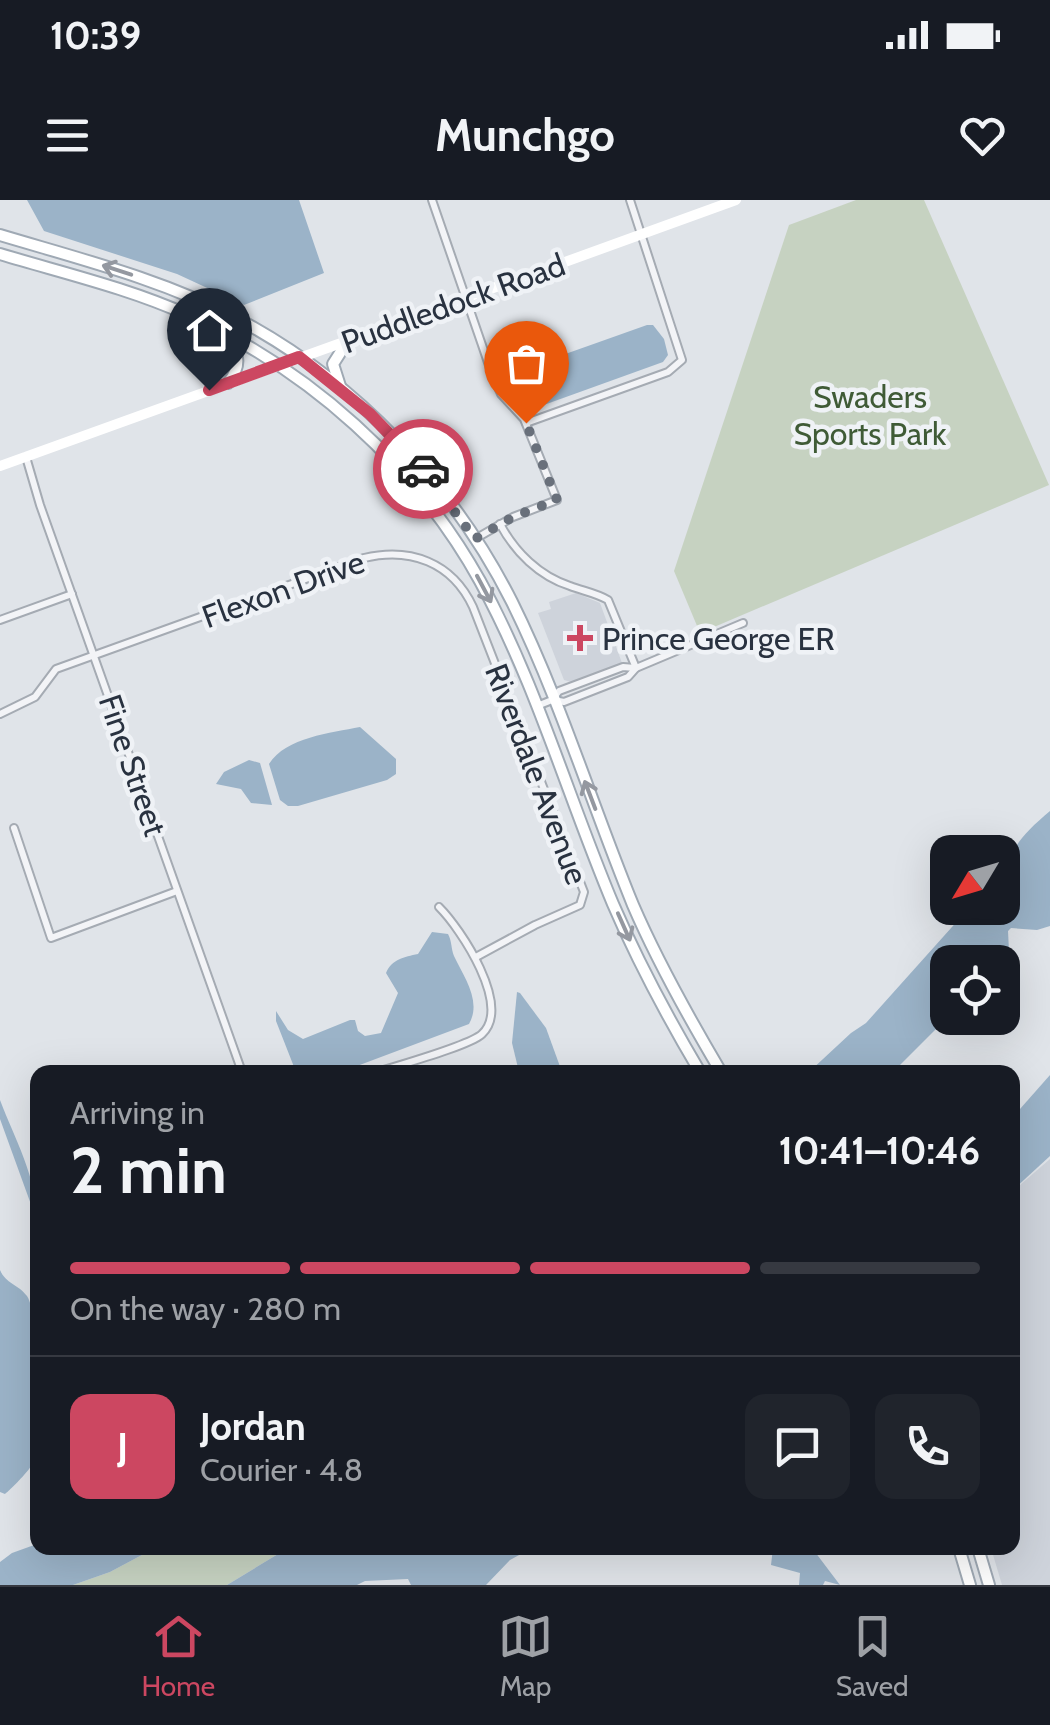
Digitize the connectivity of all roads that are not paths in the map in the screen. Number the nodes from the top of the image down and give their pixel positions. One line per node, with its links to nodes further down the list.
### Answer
1 (432, 200): 7 (street)
2 (630, 200): 4 (street)
3 (736, 200): 4 (main road, Puddledock Road)
4 (640, 234): 7 (main road, Puddledock Road); 14 (street)
5 (0, 236): 10 (main road, one-way to 5)
6 (0, 254): 8 (main road)
7 (466, 300): 9 (main road, Puddledock Road); 14 (street)
8 (225, 334): 11 (main road); 12 (main road)
9 (347, 342): 10 (main road, Puddledock Road); 13 (main road)
10 (299, 357): 11 (main road, Puddledock Road); 13 (main road)
11 (278, 364): 12 (main road, Puddledock Road); 26 (main road, one-way to 26)
12 (228, 383): 15 (main road, Puddledock Road)
13 (343, 391): 18 (main road)
14 (526, 423): 17 (street)
15 (26, 457): 16 (main road, Puddledock Road); 20 (street, Fine Street)
16 (0, 466)
17 (500, 524): 18 (street); 24 (street)
18 (475, 539): 25 (main road)
19 (464, 591): 23 (street, Flexon Drive); 31 (street, Riverdale Avenue)
20 (72, 594): 21 (street); 23 (street, Fine Street)
21 (0, 620)
22 (743, 623): 24 (street)
23 (95, 657): 27 (street, Flexon Drive); 29 (street, Fine Street)
24 (636, 668): 25 (street)
25 (552, 700): 26 (street); 35 (main road, one-way to 25)
26 (536, 706): 34 (main road, one-way to 34)
27 (0, 714)
28 (14, 828): 29 (street)
29 (178, 891): 32 (street, Fine Street)
30 (439, 907): 31 (street)
31 (476, 957): 33 (street)
32 (240, 1065)
33 (398, 1065)
34 (696, 1065)
35 (717, 1065)
36 (961, 1555): 38 (main road)
37 (980, 1555): 39 (main road)
38 (970, 1585)
39 (989, 1585)

